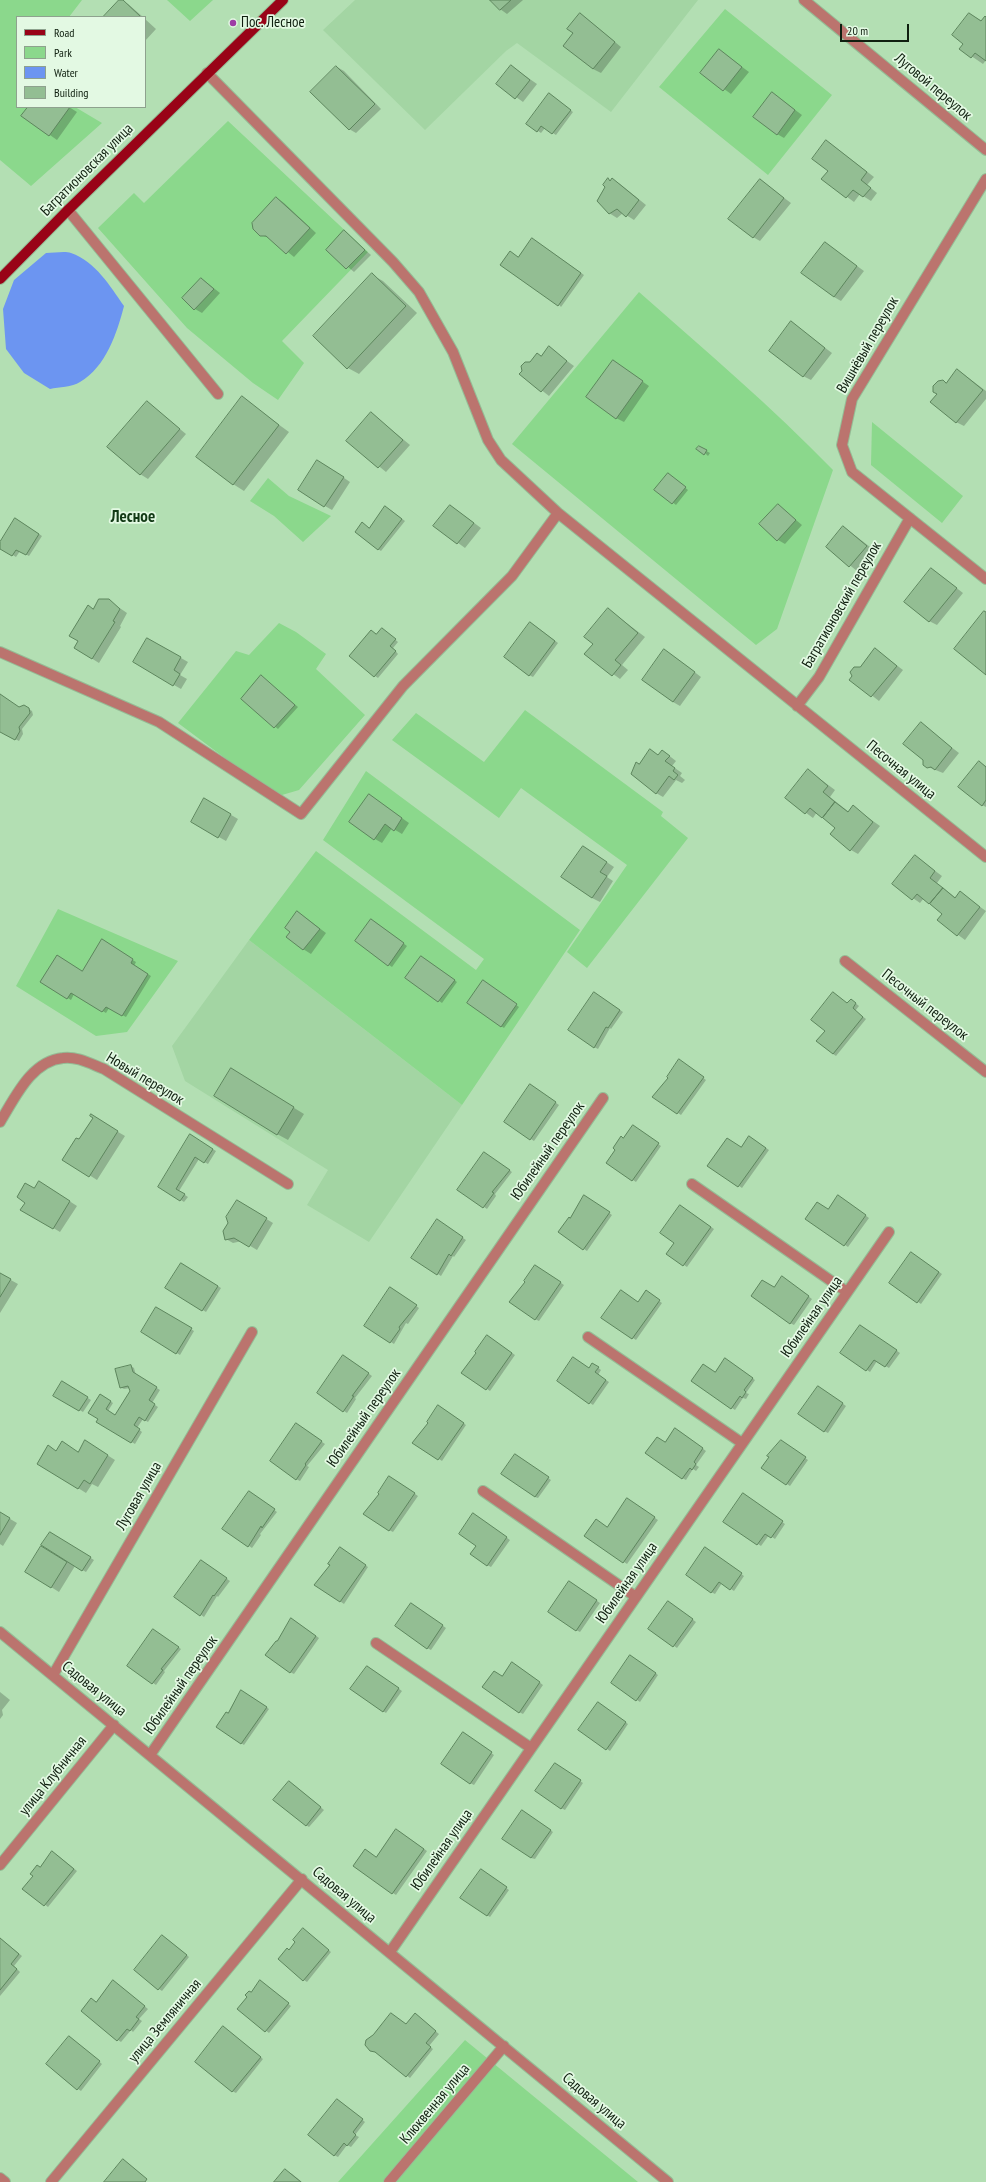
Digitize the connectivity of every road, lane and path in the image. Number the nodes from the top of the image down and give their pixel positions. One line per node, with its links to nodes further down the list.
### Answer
1 (283, 0): 3 (main road, Багратионовская улица)
2 (804, 0): 4 (street, Луговой переулок)
3 (207, 73): 6 (main road, Багратионовская улица); 9 (street, Песочная улица)
4 (986, 150)
5 (986, 178): 10 (street, Вишнёвый переулок)
6 (68, 210): 7 (main road, Багратионовская улица); 8 (street)
7 (0, 279)
8 (218, 394)
9 (558, 513): 12 (street); 13 (street, Песочная улица)
10 (910, 518): 11 (street); 13 (street, Багратионовский переулок)
11 (986, 579)
12 (0, 652)
13 (797, 706): 14 (street, Песочная улица)
14 (986, 857)
15 (845, 961): 16 (street, Песочный переулок)
16 (986, 1072)
17 (603, 1098): 33 (street, Юбилейный переулок)
18 (0, 1122): 19 (street, Новый переулок)
19 (288, 1184)
20 (692, 1184): 22 (street)
21 (889, 1232): 22 (street, Юбилейная улица)
22 (847, 1292): 25 (street, Юбилейная улица)
23 (252, 1332): 30 (street, Луговая улица)
24 (588, 1337): 25 (street)
25 (742, 1444): 27 (street, Юбилейная улица)
26 (484, 1491): 27 (street)
27 (636, 1597): 32 (street, Юбилейная улица)
28 (0, 1632): 30 (street, Садовая улица)
29 (376, 1643): 32 (street)
30 (53, 1675): 31 (street, Садовая улица)
31 (114, 1725): 33 (street, Садовая улица); 34 (street, улица Клубничная)
32 (531, 1748): 36 (street, Юбилейная улица)
33 (150, 1755): 35 (street, Садовая улица)
34 (0, 1865)
35 (302, 1879): 36 (street, Садовая улица); 40 (street, улица Земляничная)
36 (390, 1952): 37 (street, Садовая улица)
37 (504, 2046): 41 (street, Клюквенная улица); 42 (street, Садовая улица)
38 (0, 2178): 39 (street)
39 (5, 2182)
40 (51, 2182)
41 (389, 2182)
42 (668, 2182)

